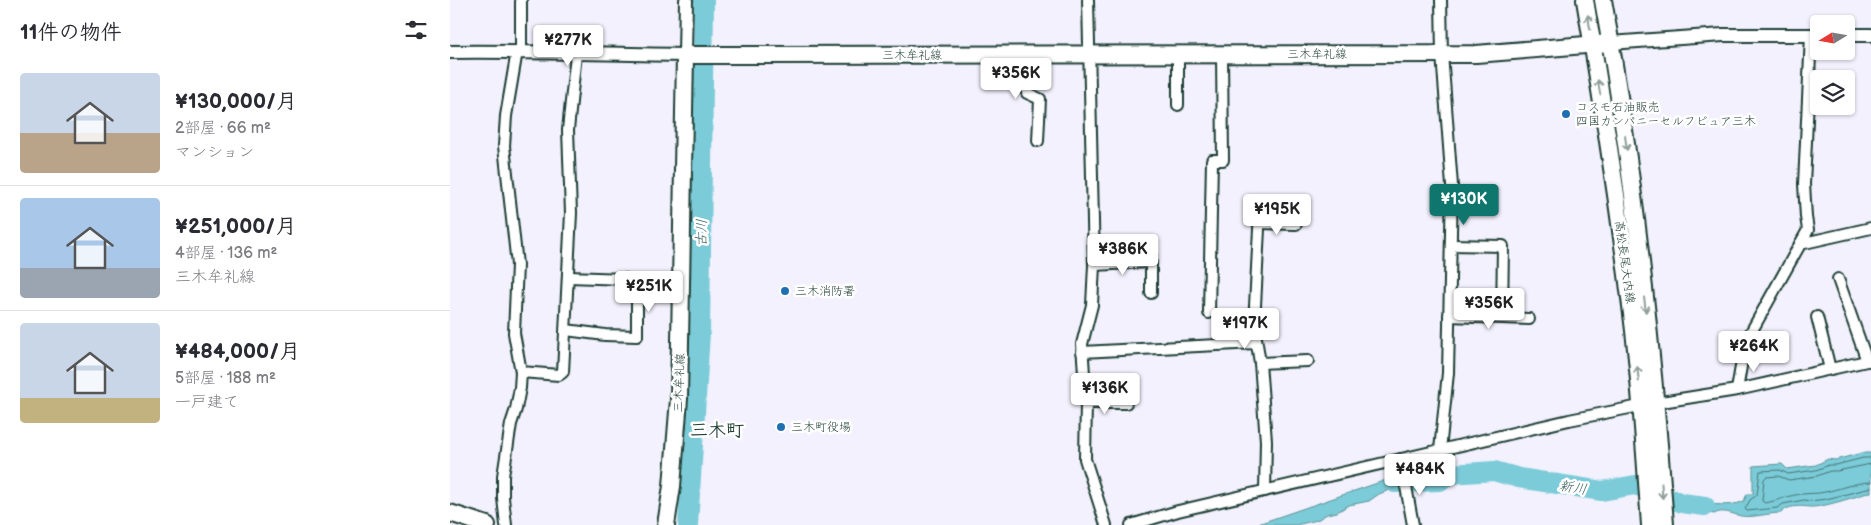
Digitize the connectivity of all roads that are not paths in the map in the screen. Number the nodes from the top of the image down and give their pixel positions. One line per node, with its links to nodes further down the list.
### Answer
1 (521, 0): 12 (street)
2 (686, 0): 18 (street)
3 (1088, 0): 20 (street)
4 (1441, 0): 17 (street)
5 (1585, 0): 11 (main road, 高松長尾大内線, one-way to 5)
6 (1603, 0): 10 (main road, 高松長尾大内線)
7 (1810, 35): 10 (street)
8 (1855, 35): 9 (street)
9 (1871, 35)
10 (1610, 43): 11 (main road, 三木牟礼線); 52 (main road, 高松長尾大内線, one-way to 52)
11 (1593, 44): 17 (main road, 三木牟礼線); 52 (main road, 高松長尾大内線, one-way to 11)
12 (519, 51): 13 (street); 14 (street); 48 (street)
13 (450, 52)
14 (576, 54): 18 (street); 33 (street)
15 (1178, 54): 16 (main road, 三木牟礼線); 20 (main road, 三木牟礼線); 22 (street)
16 (1222, 54): 17 (main road, 三木牟礼線); 36 (street)
17 (1442, 54): 30 (street)
18 (685, 55): 19 (main road, 三木牟礼線); 60 (main road, 三木牟礼線)
19 (1027, 55): 20 (main road, 三木牟礼線); 23 (street)
20 (1089, 55): 32 (street)
21 (1813, 60): 29 (street)
22 (1178, 105)
23 (1038, 141)
24 (1260, 210): 25 (street)
25 (1259, 223): 26 (street); 42 (street)
26 (1296, 224)
27 (1871, 228): 29 (street)
28 (1151, 243): 31 (street)
29 (1800, 244): 49 (street)
30 (1451, 245): 37 (street); 39 (street)
31 (1151, 262): 32 (street); 35 (street)
32 (1094, 265): 43 (street)
33 (569, 277): 41 (street); 41 (street)
34 (1838, 279): 44 (street)
35 (1151, 293)
36 (1209, 313)
37 (1449, 316): 39 (street); 53 (street)
38 (1817, 317): 47 (street)
39 (1502, 318): 40 (street)
40 (1529, 319)
41 (566, 330): 48 (street)
42 (1256, 343): 43 (street); 46 (street)
43 (1082, 352): 50 (street)
44 (1869, 360): 47 (street)
45 (1308, 362): 46 (street)
46 (1260, 363): 55 (street)
47 (1830, 369): 49 (street)
48 (521, 372): 59 (street)
49 (1737, 390): 52 (street)
50 (1086, 403): 51 (street); 61 (street)
51 (1126, 403)
52 (1648, 404): 53 (street); 57 (main road, 高松長尾大内線)
53 (1440, 450): 54 (street)
54 (1401, 458): 55 (street); 63 (street)
55 (1266, 490): 62 (street)
56 (450, 513): 58 (main road)
57 (1657, 524)
58 (487, 525)
59 (506, 525)
60 (666, 525)
61 (1106, 525)
62 (1131, 525)
63 (1413, 525)

